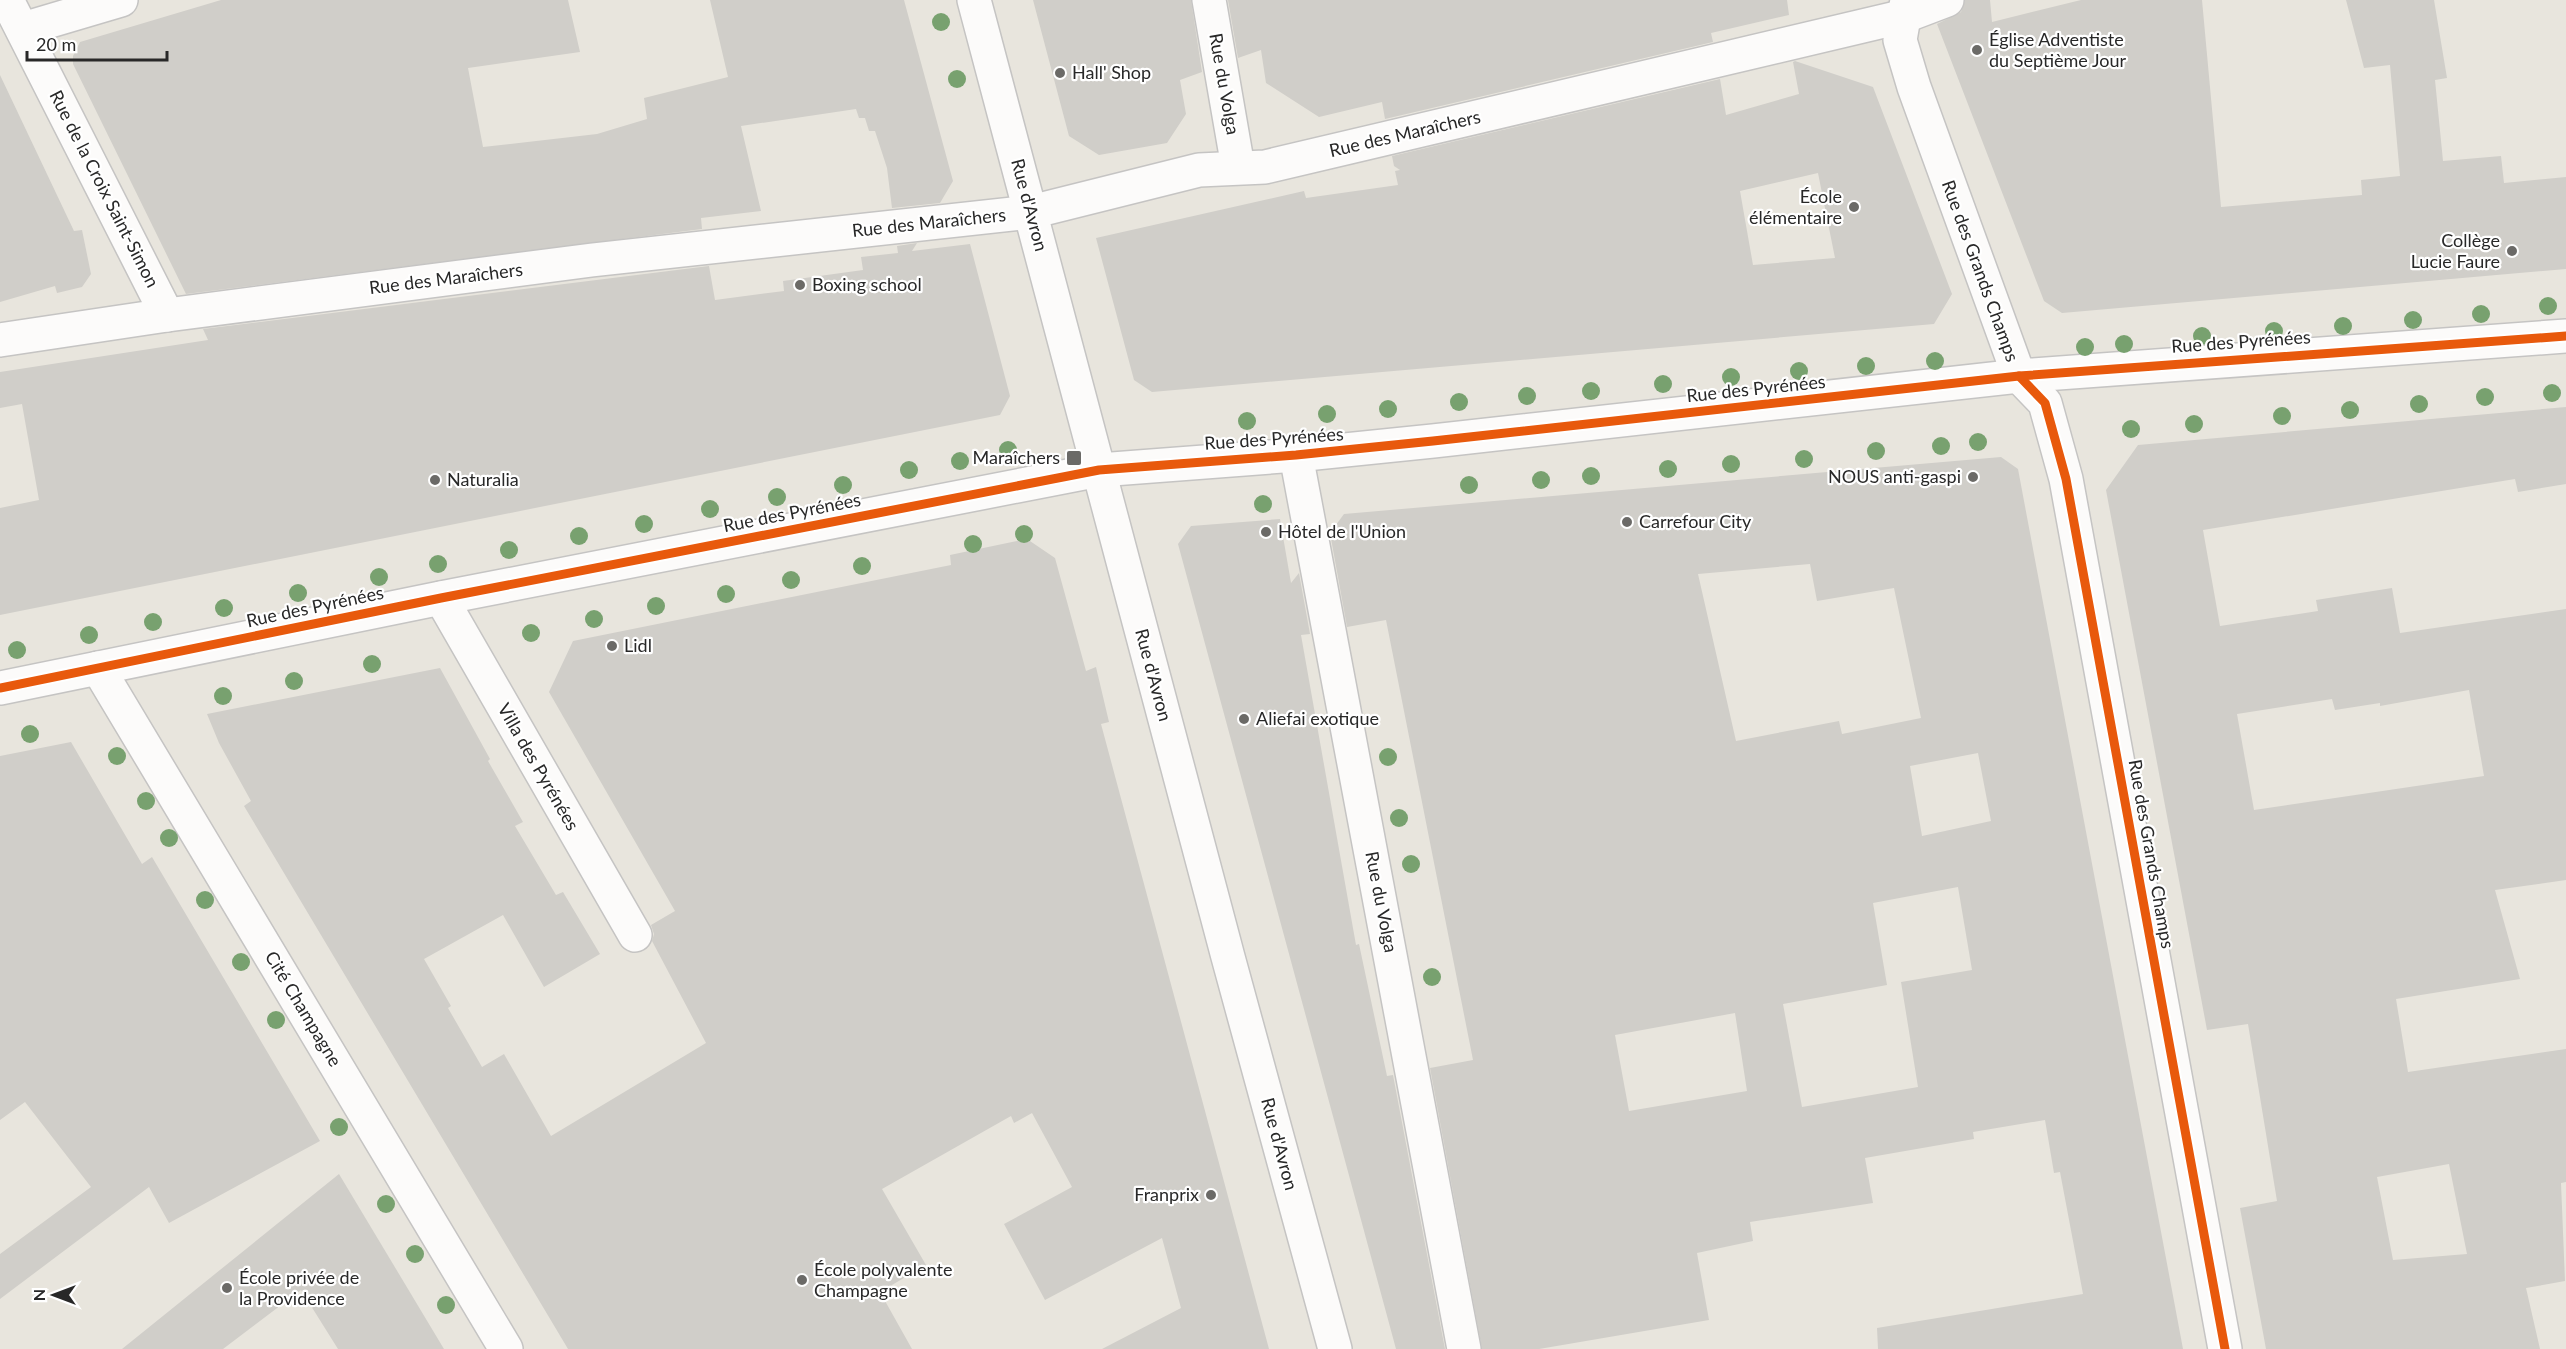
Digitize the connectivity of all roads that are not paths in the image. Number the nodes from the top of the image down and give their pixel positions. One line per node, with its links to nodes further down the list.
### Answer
1 (7, 0): 7 (street, Rue de la Croix Saint-Simon)
2 (121, 0): 7 (street)
3 (974, 0): 9 (street, Rue d'Avron)
4 (1209, 0): 8 (street, Rue du Volga)
5 (1947, 0): 6 (street, Rue des Maraîchers)
6 (1906, 8): 8 (street, Rue des Maraîchers); 13 (street, Rue des Grands Champs)
7 (23, 29): 10 (street, Rue de la Croix Saint-Simon)
8 (1238, 167): 9 (street, Rue des Maraîchers)
9 (1031, 212): 10 (street, Rue des Maraîchers); 15 (street, Rue d'Avron)
10 (167, 315): 12 (street, Rue des Maraîchers)
11 (2566, 336): 13 (street, Rue des Pyrénées)
12 (0, 340)
13 (2019, 376): 14 (street, Rue des Pyrénées); 23 (street, Rue des Grands Champs)
14 (1296, 455): 15 (street, Rue des Pyrénées); 22 (street, Rue du Volga)
15 (1099, 470): 16 (street, Rue des Pyrénées); 21 (street, Rue d'Avron)
16 (441, 598): 17 (street, Rue des Pyrénées); 19 (street, Villa des Pyrénées)
17 (98, 669): 18 (street, Rue des Pyrénées); 20 (street, Cité Champagne)
18 (0, 688)
19 (635, 935)
20 (506, 1349)
21 (1335, 1349)
22 (1464, 1349)
23 (2224, 1349)

